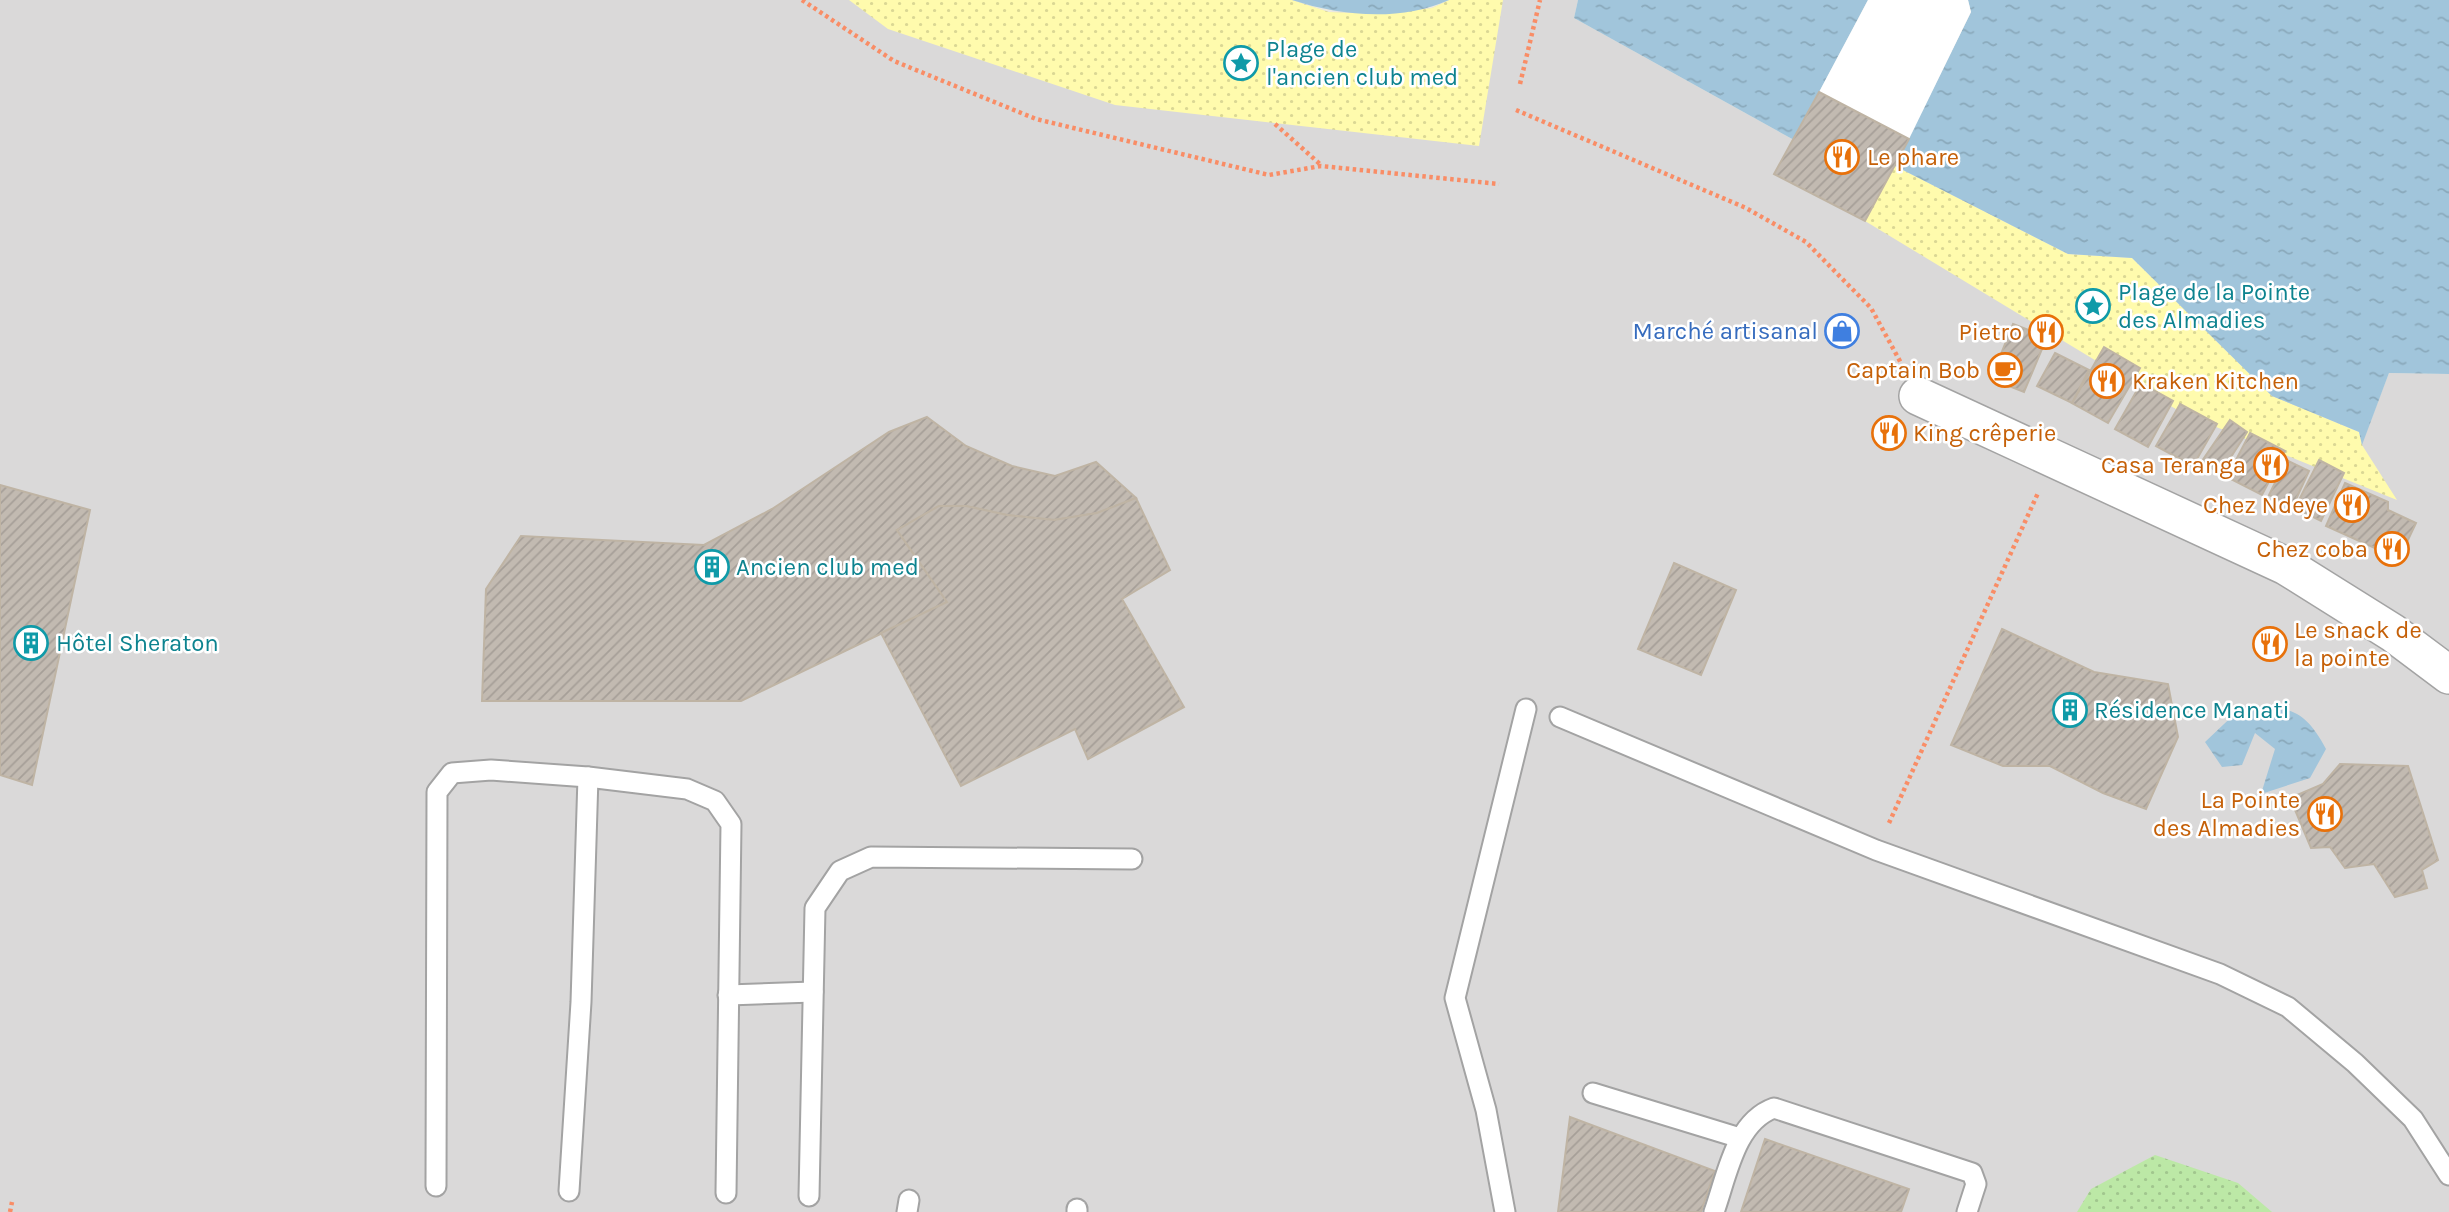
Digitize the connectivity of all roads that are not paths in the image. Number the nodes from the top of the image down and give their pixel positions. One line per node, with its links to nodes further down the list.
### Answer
1 (1918, 396): 2 (street)
2 (2449, 675)
3 (1525, 709): 16 (lane)
4 (1560, 717): 11 (lane)
5 (588, 777): 8 (lane); 12 (lane); 13 (lane)
6 (1132, 859): 7 (lane)
7 (813, 992): 8 (lane); 15 (lane)
8 (728, 995): 14 (lane)
9 (1593, 1093): 10 (lane)
10 (1740, 1138): 17 (lane); 18 (lane)
11 (2449, 1175)
12 (436, 1186)
13 (569, 1191)
14 (726, 1193)
15 (809, 1196)
16 (1505, 1212)
17 (1714, 1212)
18 (1967, 1212)

